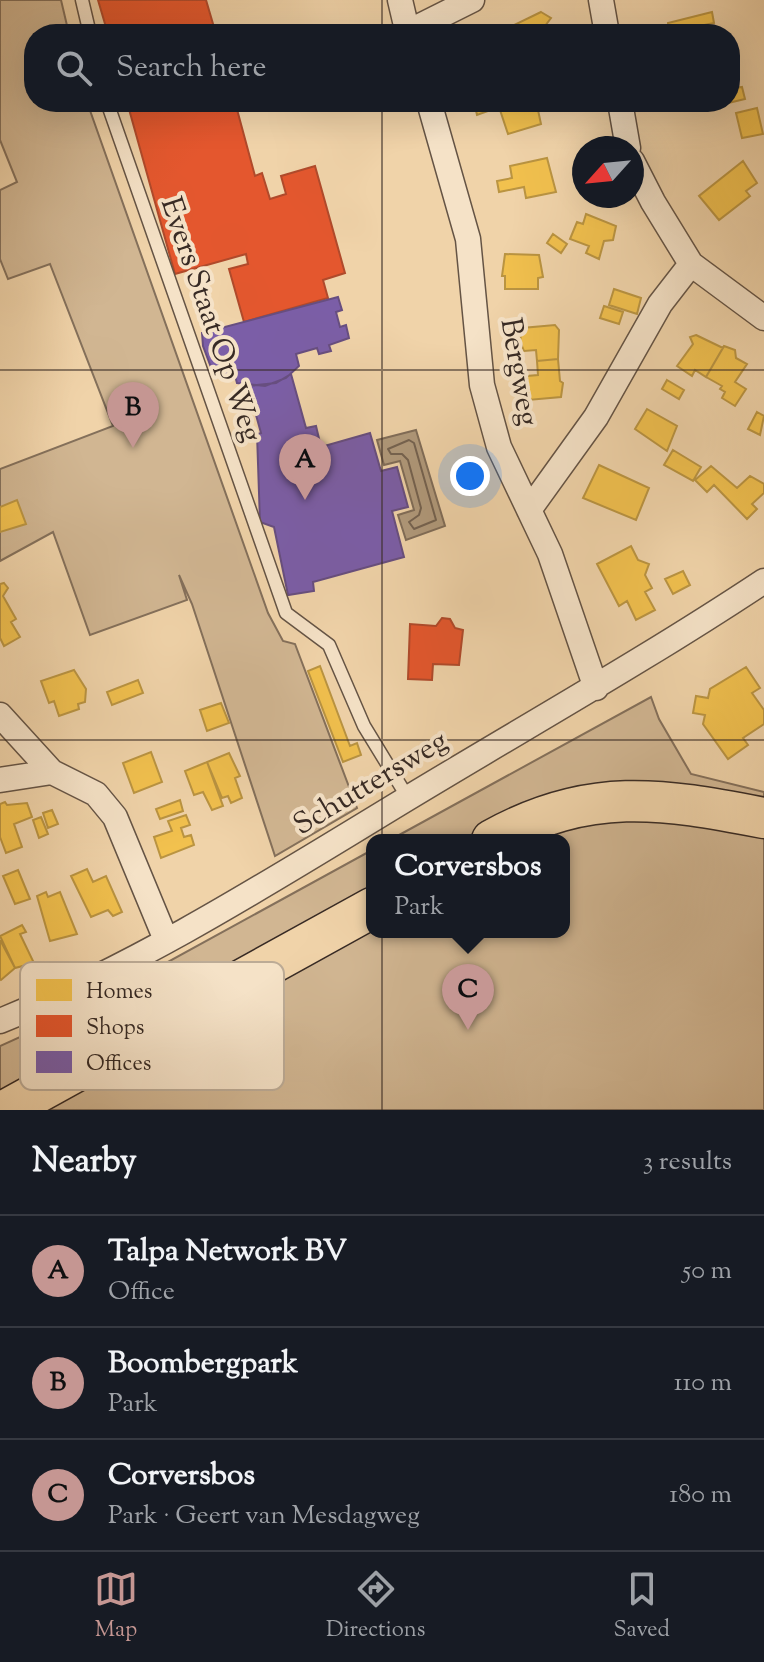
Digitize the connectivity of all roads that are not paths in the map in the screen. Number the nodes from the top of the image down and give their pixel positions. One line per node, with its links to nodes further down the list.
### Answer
1 (82, 0): 5 (lane)
2 (400, 0): 6 (street)
3 (472, 0): 7 (street)
4 (601, 0): 8 (street)
5 (88, 24)
6 (406, 24)
7 (425, 24)
8 (605, 24)
9 (111, 112): 22 (lane, Evers Staat Op Weg)
10 (432, 112): 16 (street, Bergweg)
11 (622, 112): 12 (street)
12 (626, 136)
13 (644, 184): 14 (street)
14 (691, 264): 15 (street); 16 (street)
15 (764, 318)
16 (529, 510): 18 (street, Bergweg)
17 (764, 581): 18 (street, Schuttersweg)
18 (596, 688): 22 (street, Schuttersweg)
19 (0, 715): 20 (street)
20 (52, 772): 21 (street); 26 (street)
21 (0, 780)
22 (408, 798): 26 (street, Schuttersweg)
23 (764, 818): 24 (main road)
24 (507, 834)
25 (366, 911): 28 (main road)
26 (166, 940): 27 (street, Schuttersweg)
27 (121, 962)
28 (274, 962)
29 (20, 1011): 30 (street, Schuttersweg)
30 (0, 1021)
31 (42, 1090): 32 (main road)
32 (6, 1110)

